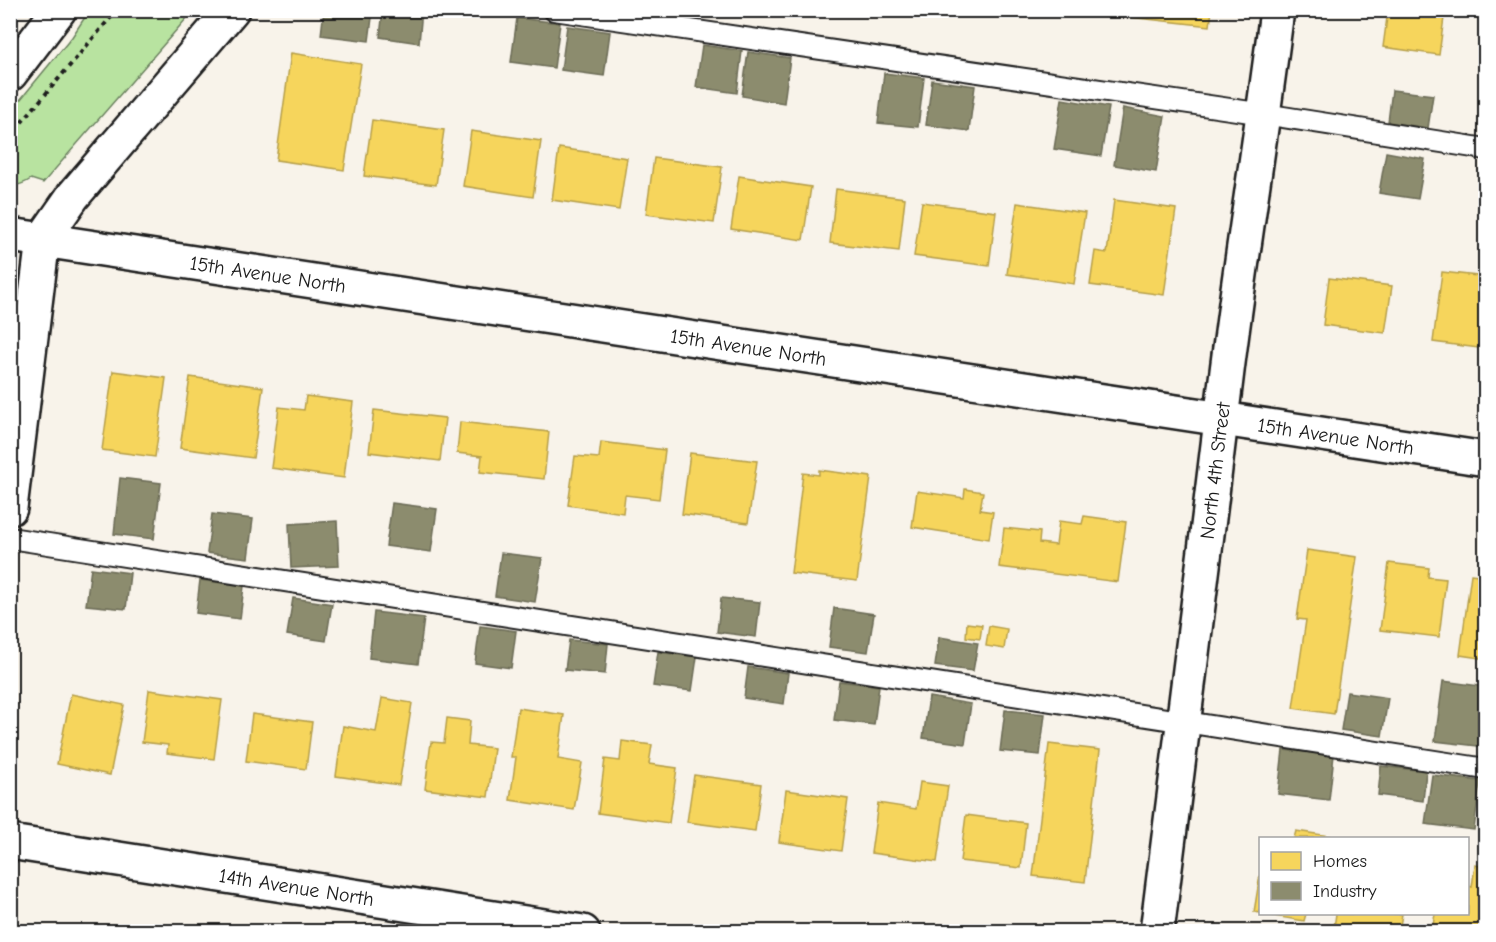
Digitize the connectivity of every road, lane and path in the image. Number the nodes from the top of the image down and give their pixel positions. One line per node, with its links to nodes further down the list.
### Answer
1 (59, 10): 6 (street)
2 (117, 10): 8 (path)
3 (232, 10): 11 (street)
4 (554, 10): 7 (lane)
5 (1277, 10): 7 (street, North 4th Street)
6 (10, 74)
7 (1264, 114): 9 (lane); 12 (street, North 4th Street)
8 (10, 136)
9 (1485, 149)
10 (10, 235): 11 (street, 15th Avenue North)
11 (43, 238): 12 (street, 15th Avenue North); 14 (street)
12 (1222, 418): 13 (street, 15th Avenue North); 16 (street, North 4th Street)
13 (1485, 459)
14 (10, 508)
15 (10, 538): 16 (lane)
16 (1185, 722): 17 (lane); 20 (street, North 4th Street)
17 (1485, 769)
18 (10, 842): 19 (street, 14th Avenue North)
19 (583, 932)
20 (1157, 932)

